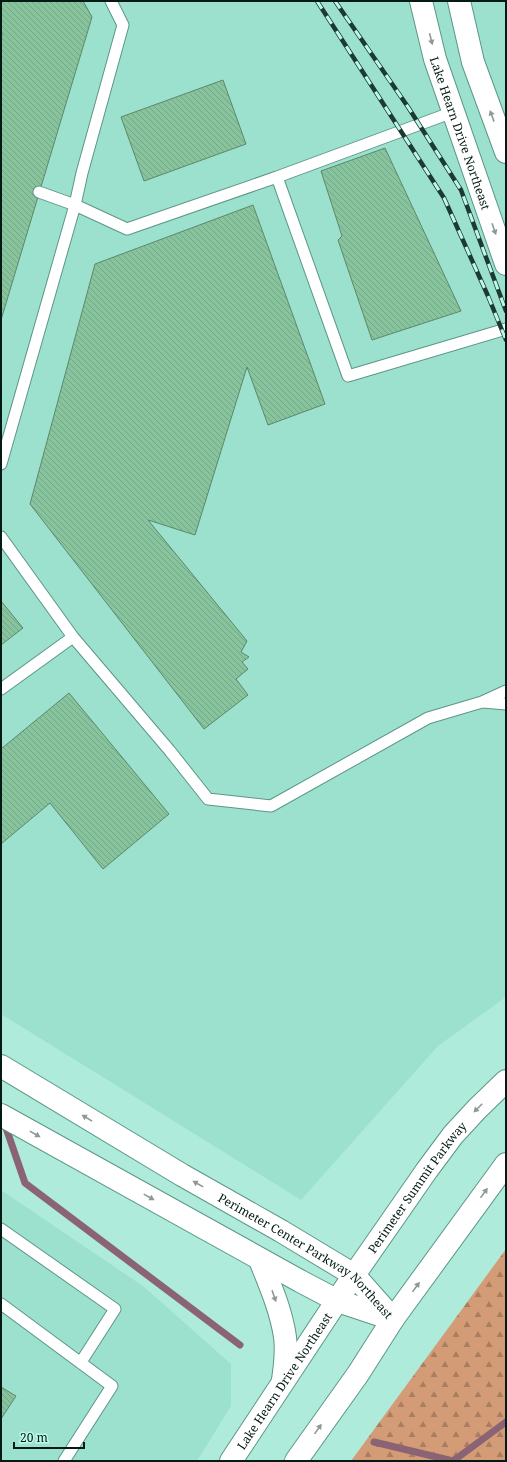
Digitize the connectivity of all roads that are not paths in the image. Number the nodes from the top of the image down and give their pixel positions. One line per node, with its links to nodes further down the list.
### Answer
1 (111, 1): 8 (lane)
2 (421, 1): 4 (main road, Lake Hearn Drive Northeast, one-way to 4)
3 (459, 1): 5 (main road, one-way to 3)
4 (453, 112): 6 (lane); 9 (main road, Lake Hearn Drive Northeast, one-way to 9)
5 (506, 152)
6 (277, 177): 8 (lane); 10 (lane)
7 (40, 192): 8 (lane)
8 (75, 205): 11 (lane)
9 (506, 264)
10 (506, 329)
11 (1, 464)
12 (1, 537): 13 (lane)
13 (73, 637): 14 (lane); 16 (lane)
14 (1, 690)
15 (506, 691): 16 (lane)
16 (482, 702): 17 (lane)
17 (506, 704)
18 (1, 1066): 24 (main road, Perimeter Center Parkway Northeast, one-way to 18)
19 (506, 1081): 24 (main road, Perimeter Summit Parkway, one-way to 24)
20 (1, 1115): 23 (main road, Perimeter Center Parkway Northeast, one-way to 23)
21 (506, 1164): 27 (main road, one-way to 21)
22 (1, 1229): 28 (lane)
23 (260, 1260): 25 (main road, Perimeter Center Parkway Northeast); 29 (main road, one-way to 29)
24 (354, 1275): 25 (main road, Perimeter Summit Parkway); 27 (main road, Perimeter Center Parkway Northeast)
25 (338, 1301): 27 (main road, Perimeter Center Parkway Northeast); 29 (main road, Lake Hearn Drive Northeast)
26 (1, 1304): 28 (lane)
27 (393, 1319): 32 (main road, one-way to 27)
28 (81, 1362): 30 (lane)
29 (283, 1383): 31 (main road, Lake Hearn Drive Northeast)
30 (64, 1461)
31 (231, 1461)
32 (296, 1461)

